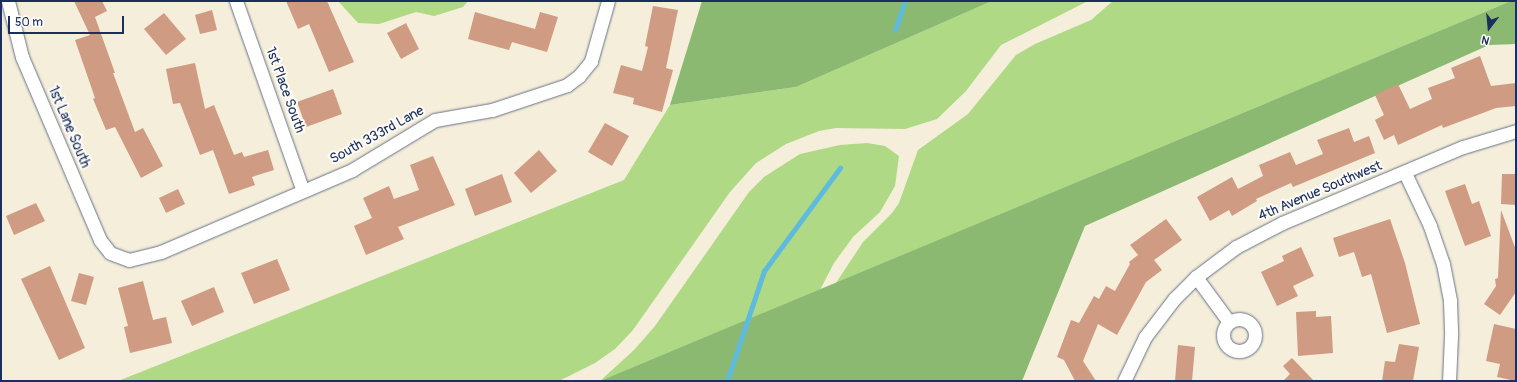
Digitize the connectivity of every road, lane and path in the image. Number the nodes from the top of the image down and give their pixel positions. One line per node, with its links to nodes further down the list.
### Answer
1 (8, 1): 7 (street, 1st Lane South)
2 (236, 1): 6 (street, 1st Place South)
3 (608, 1): 6 (street, South 333rd Lane)
4 (1516, 131): 5 (street, 4th Avenue Southwest)
5 (1405, 172): 8 (street, 4th Avenue Southwest); 11 (street)
6 (303, 191): 7 (street, South 333rd Lane)
7 (117, 258)
8 (1196, 277): 9 (street); 10 (street, 4th Avenue Southwest)
9 (1230, 322)
10 (1124, 381)
11 (1449, 381)

